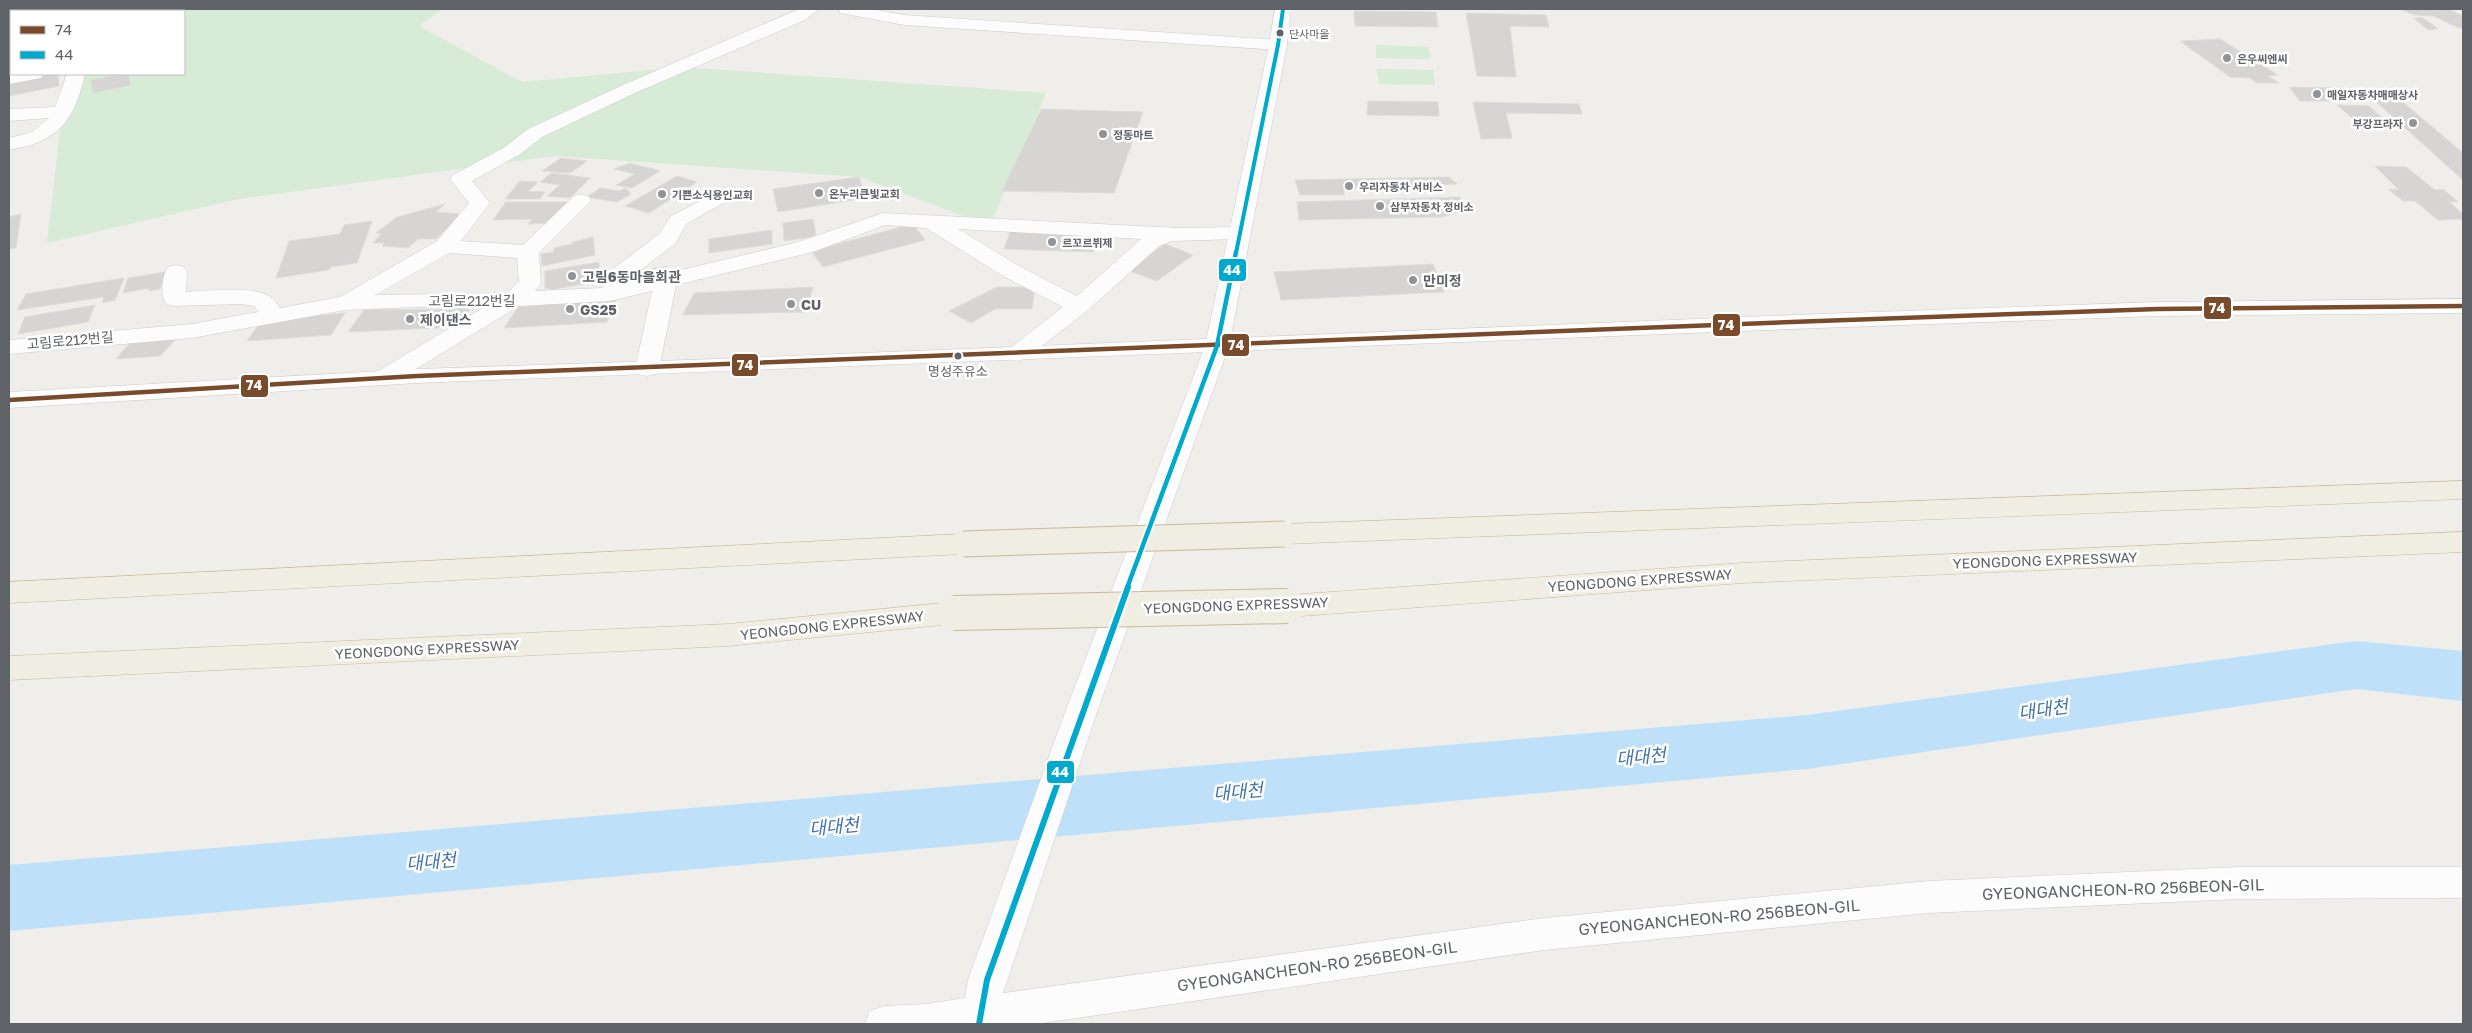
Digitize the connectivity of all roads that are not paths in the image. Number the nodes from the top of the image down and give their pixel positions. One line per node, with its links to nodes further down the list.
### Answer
1 (811, 9): 16 (street)
2 (846, 9): 4 (street)
3 (1283, 9): 4 (street)
4 (1278, 46): 14 (street)
5 (30, 75): 7 (street)
6 (76, 75): 8 (street)
7 (9, 79)
8 (62, 112): 9 (street); 10 (street)
9 (9, 115)
10 (11, 149)
11 (729, 192): 20 (street)
12 (581, 200): 17 (street)
13 (927, 220): 15 (street, 고림로212번길); 19 (street, 고림로212번길); 23 (street)
14 (1240, 233): 15 (street); 26 (street)
15 (1175, 234): 23 (street)
16 (445, 246): 17 (street); 22 (street)
17 (528, 252): 21 (street)
18 (176, 272): 25 (street)
19 (665, 282): 20 (street, 고림로212번길); 29 (street)
20 (610, 294): 21 (street, 고림로212번길)
21 (513, 300): 22 (street, 고림로212번길); 30 (street)
22 (345, 303): 25 (street, 고림로212번길)
23 (1079, 306): 28 (street)
24 (2463, 306): 26 (street)
25 (273, 315): 27 (street, 고림로212번길)
26 (1217, 346): 28 (street); 37 (street)
27 (9, 347)
28 (1017, 354): 29 (street)
29 (647, 369): 30 (street)
30 (384, 378): 31 (street)
31 (9, 400)
32 (2463, 490): 34 (highway, bridge)
33 (2463, 542): 35 (highway, YEONGDONG EXPRESSWAY, bridge)
34 (9, 593)
35 (9, 668)
36 (2463, 883): 37 (street, GYEONGANCHEON-RO 256BEON-GIL)
37 (980, 1019): 38 (street, GYEONGANCHEON-RO 256BEON-GIL)
38 (884, 1024)

